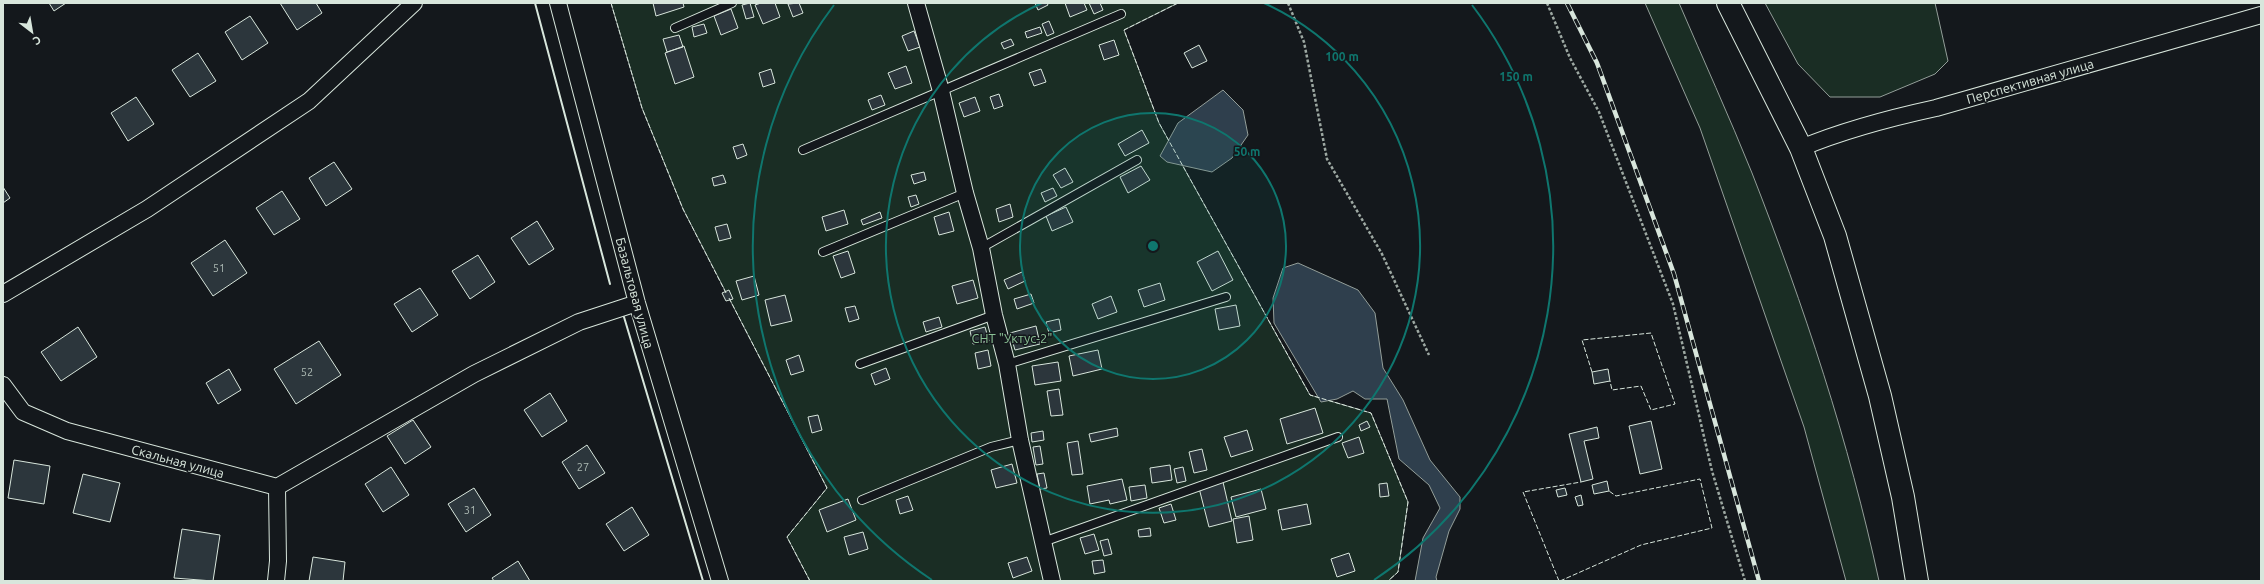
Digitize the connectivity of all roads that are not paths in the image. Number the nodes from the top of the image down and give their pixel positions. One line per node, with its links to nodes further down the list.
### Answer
1 (414, 3): 16 (street)
2 (558, 3): 18 (street, Базальтовая улица)
3 (732, 3): 8 (lane)
4 (916, 3): 9 (street)
5 (1728, 3): 10 (main road)
6 (1121, 14): 9 (lane)
7 (2261, 15): 10 (street, Перспективная улица)
8 (675, 28)
9 (941, 91): 11 (lane); 13 (street)
10 (1801, 148): 31 (main road)
11 (804, 150)
12 (1137, 160): 14 (lane)
13 (965, 193): 14 (street); 15 (lane)
14 (981, 248): 19 (street)
15 (823, 252)
16 (3, 294)
17 (1226, 297): 21 (lane)
18 (637, 303): 25 (street); 29 (street, Базальтовая улица)
19 (994, 315): 20 (lane); 21 (street)
20 (860, 364)
21 (1007, 364): 24 (street)
22 (3, 385): 25 (street, Скальная улица)
23 (1338, 437): 27 (lane)
24 (1020, 440): 26 (lane); 27 (street)
25 (277, 487): 28 (street)
26 (862, 500)
27 (1043, 542): 30 (street)
28 (276, 581)
29 (720, 581)
30 (1052, 581)
31 (1917, 581)

